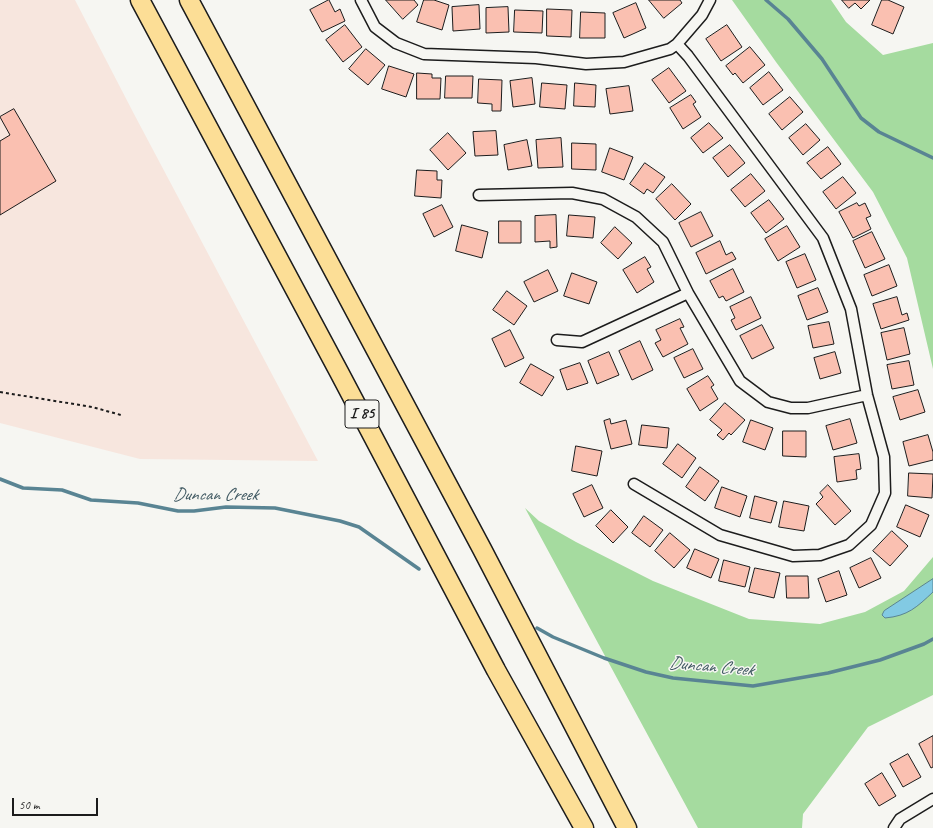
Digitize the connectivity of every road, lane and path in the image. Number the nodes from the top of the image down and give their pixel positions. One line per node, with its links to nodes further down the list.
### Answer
1 (140, 0): 14 (highway, I 85)
2 (189, 0): 15 (highway, I 85)
3 (361, 0): 5 (street)
4 (710, 0): 5 (street)
5 (677, 44): 10 (street)
6 (479, 195): 7 (street)
7 (688, 293): 8 (street); 10 (street)
8 (557, 340)
9 (0, 392): 11 (path)
10 (867, 395): 12 (street)
11 (120, 415)
12 (634, 484)
13 (933, 799): 16 (street)
14 (584, 828)
15 (627, 828)
16 (894, 828)

